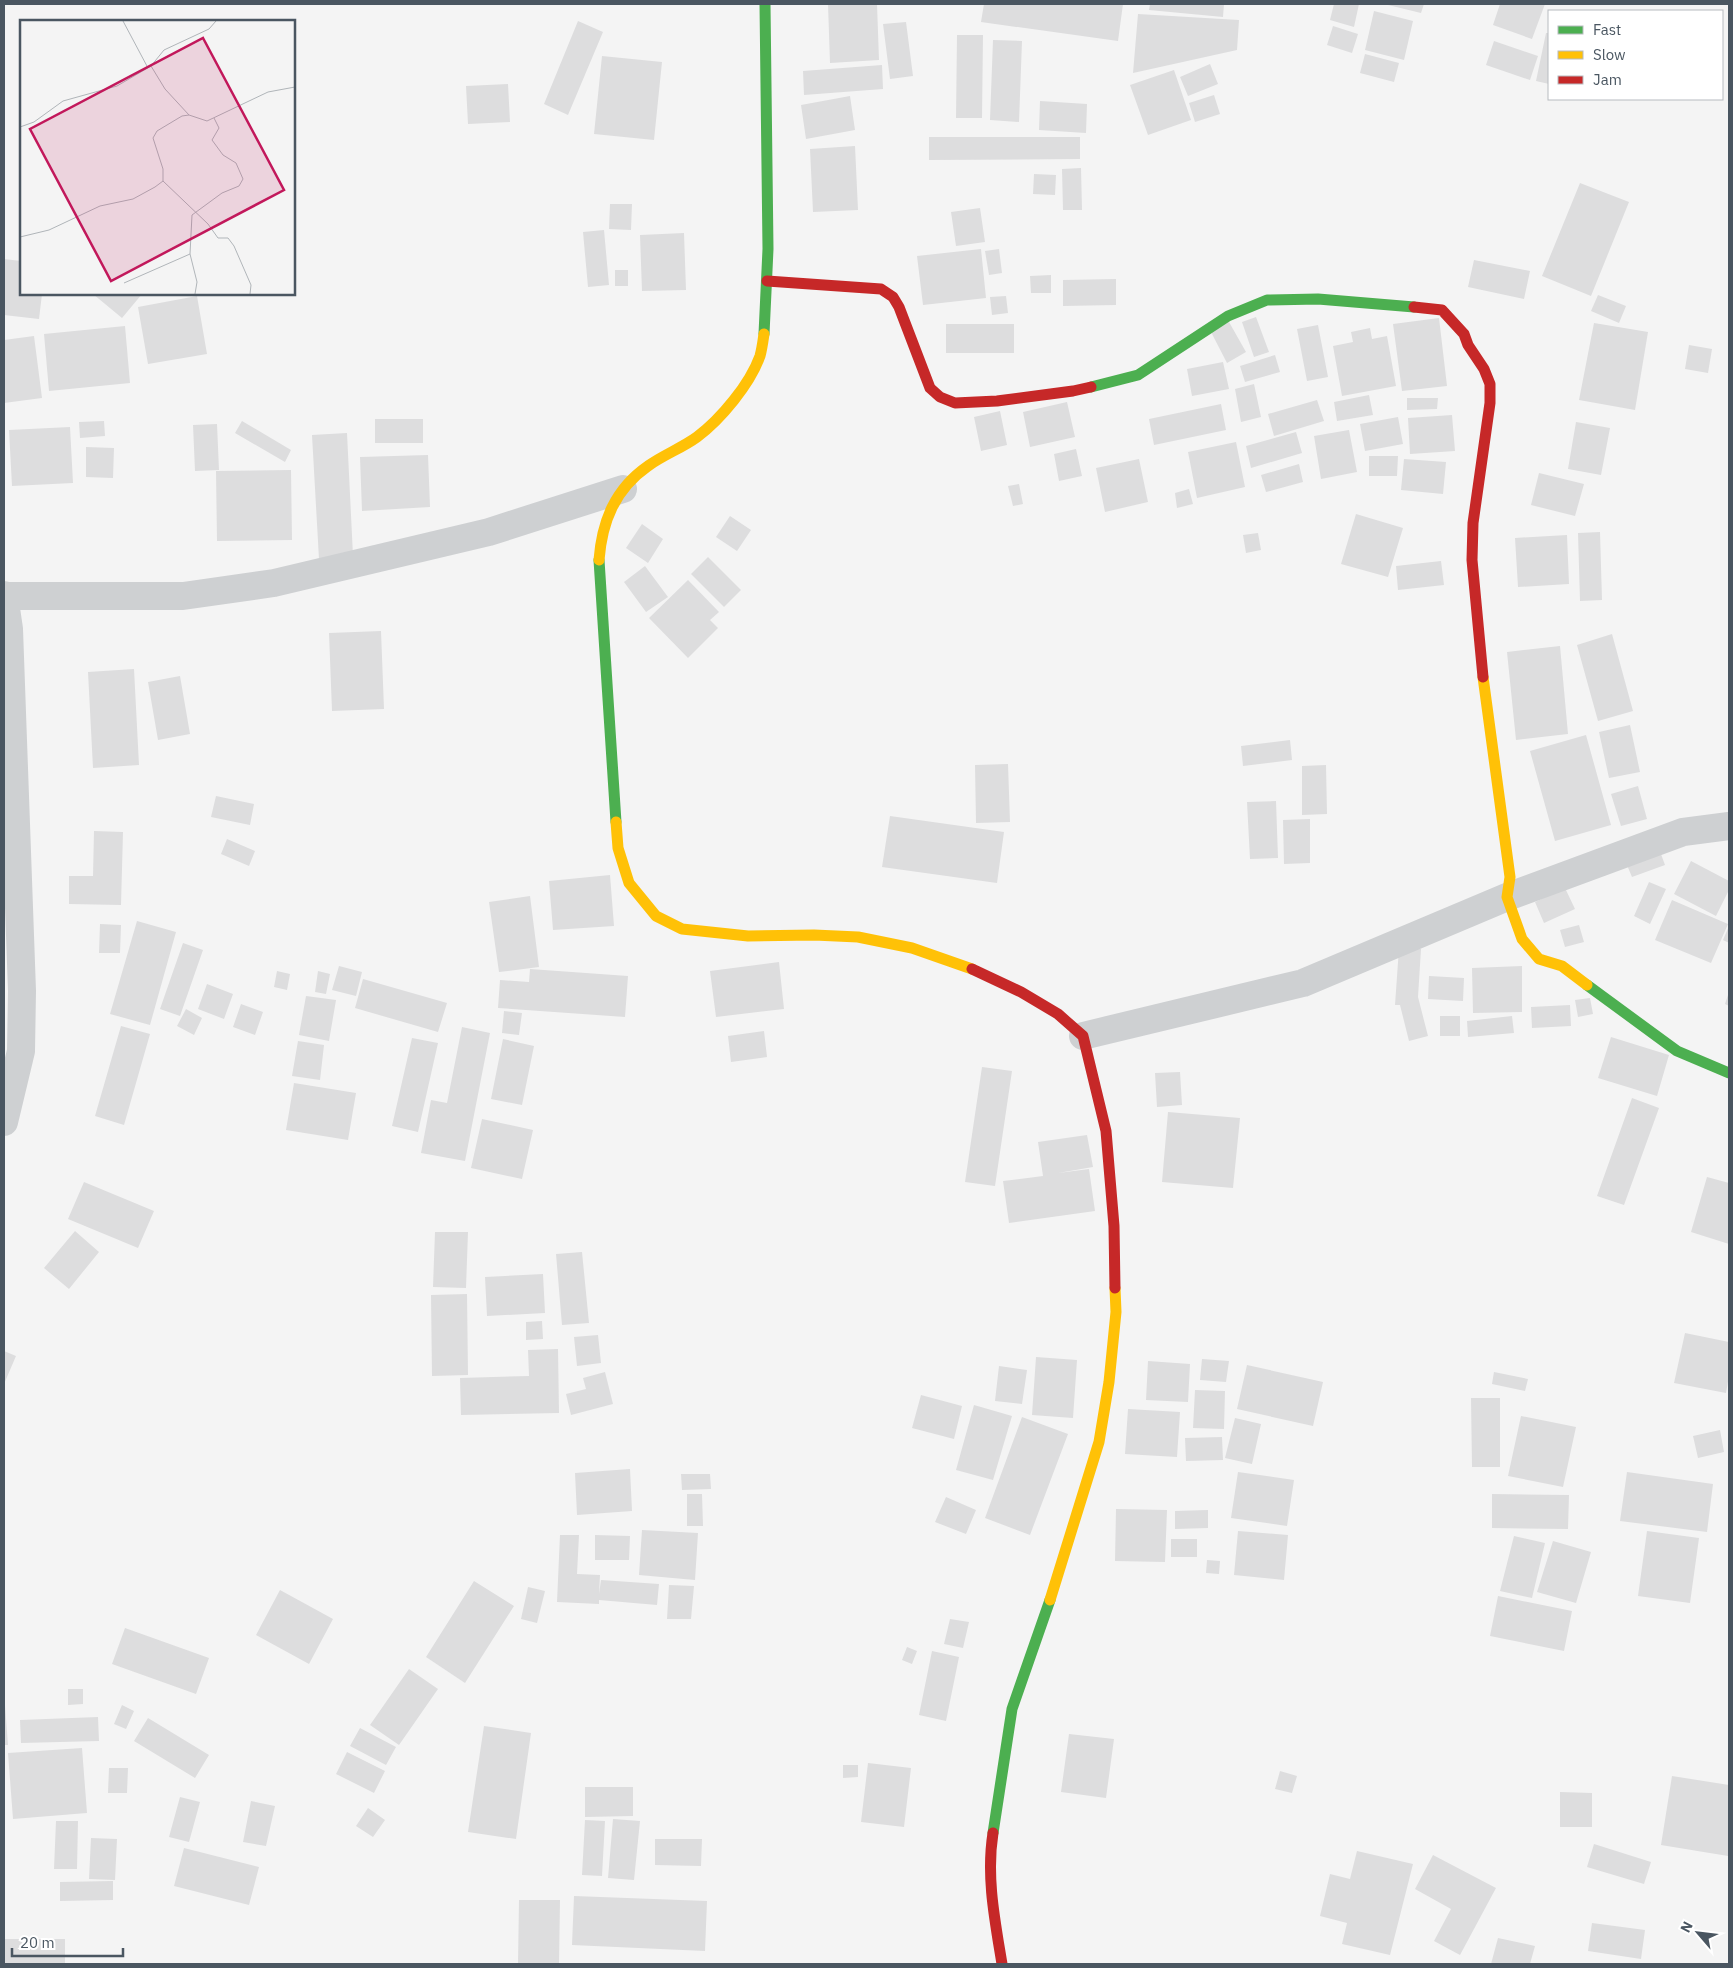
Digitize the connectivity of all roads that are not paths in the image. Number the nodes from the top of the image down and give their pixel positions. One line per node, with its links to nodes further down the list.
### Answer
1 (765, 4): 2 (street)
2 (767, 282): 3 (street); 7 (street)
3 (623, 489): 4 (street); 8 (street)
4 (4, 595): 5 (street)
5 (6, 629): 10 (street)
6 (1729, 826): 7 (street)
7 (1507, 897): 8 (street); 9 (street)
8 (1083, 1036): 11 (street)
9 (1729, 1073)
10 (4, 1122)
11 (1002, 1964)

